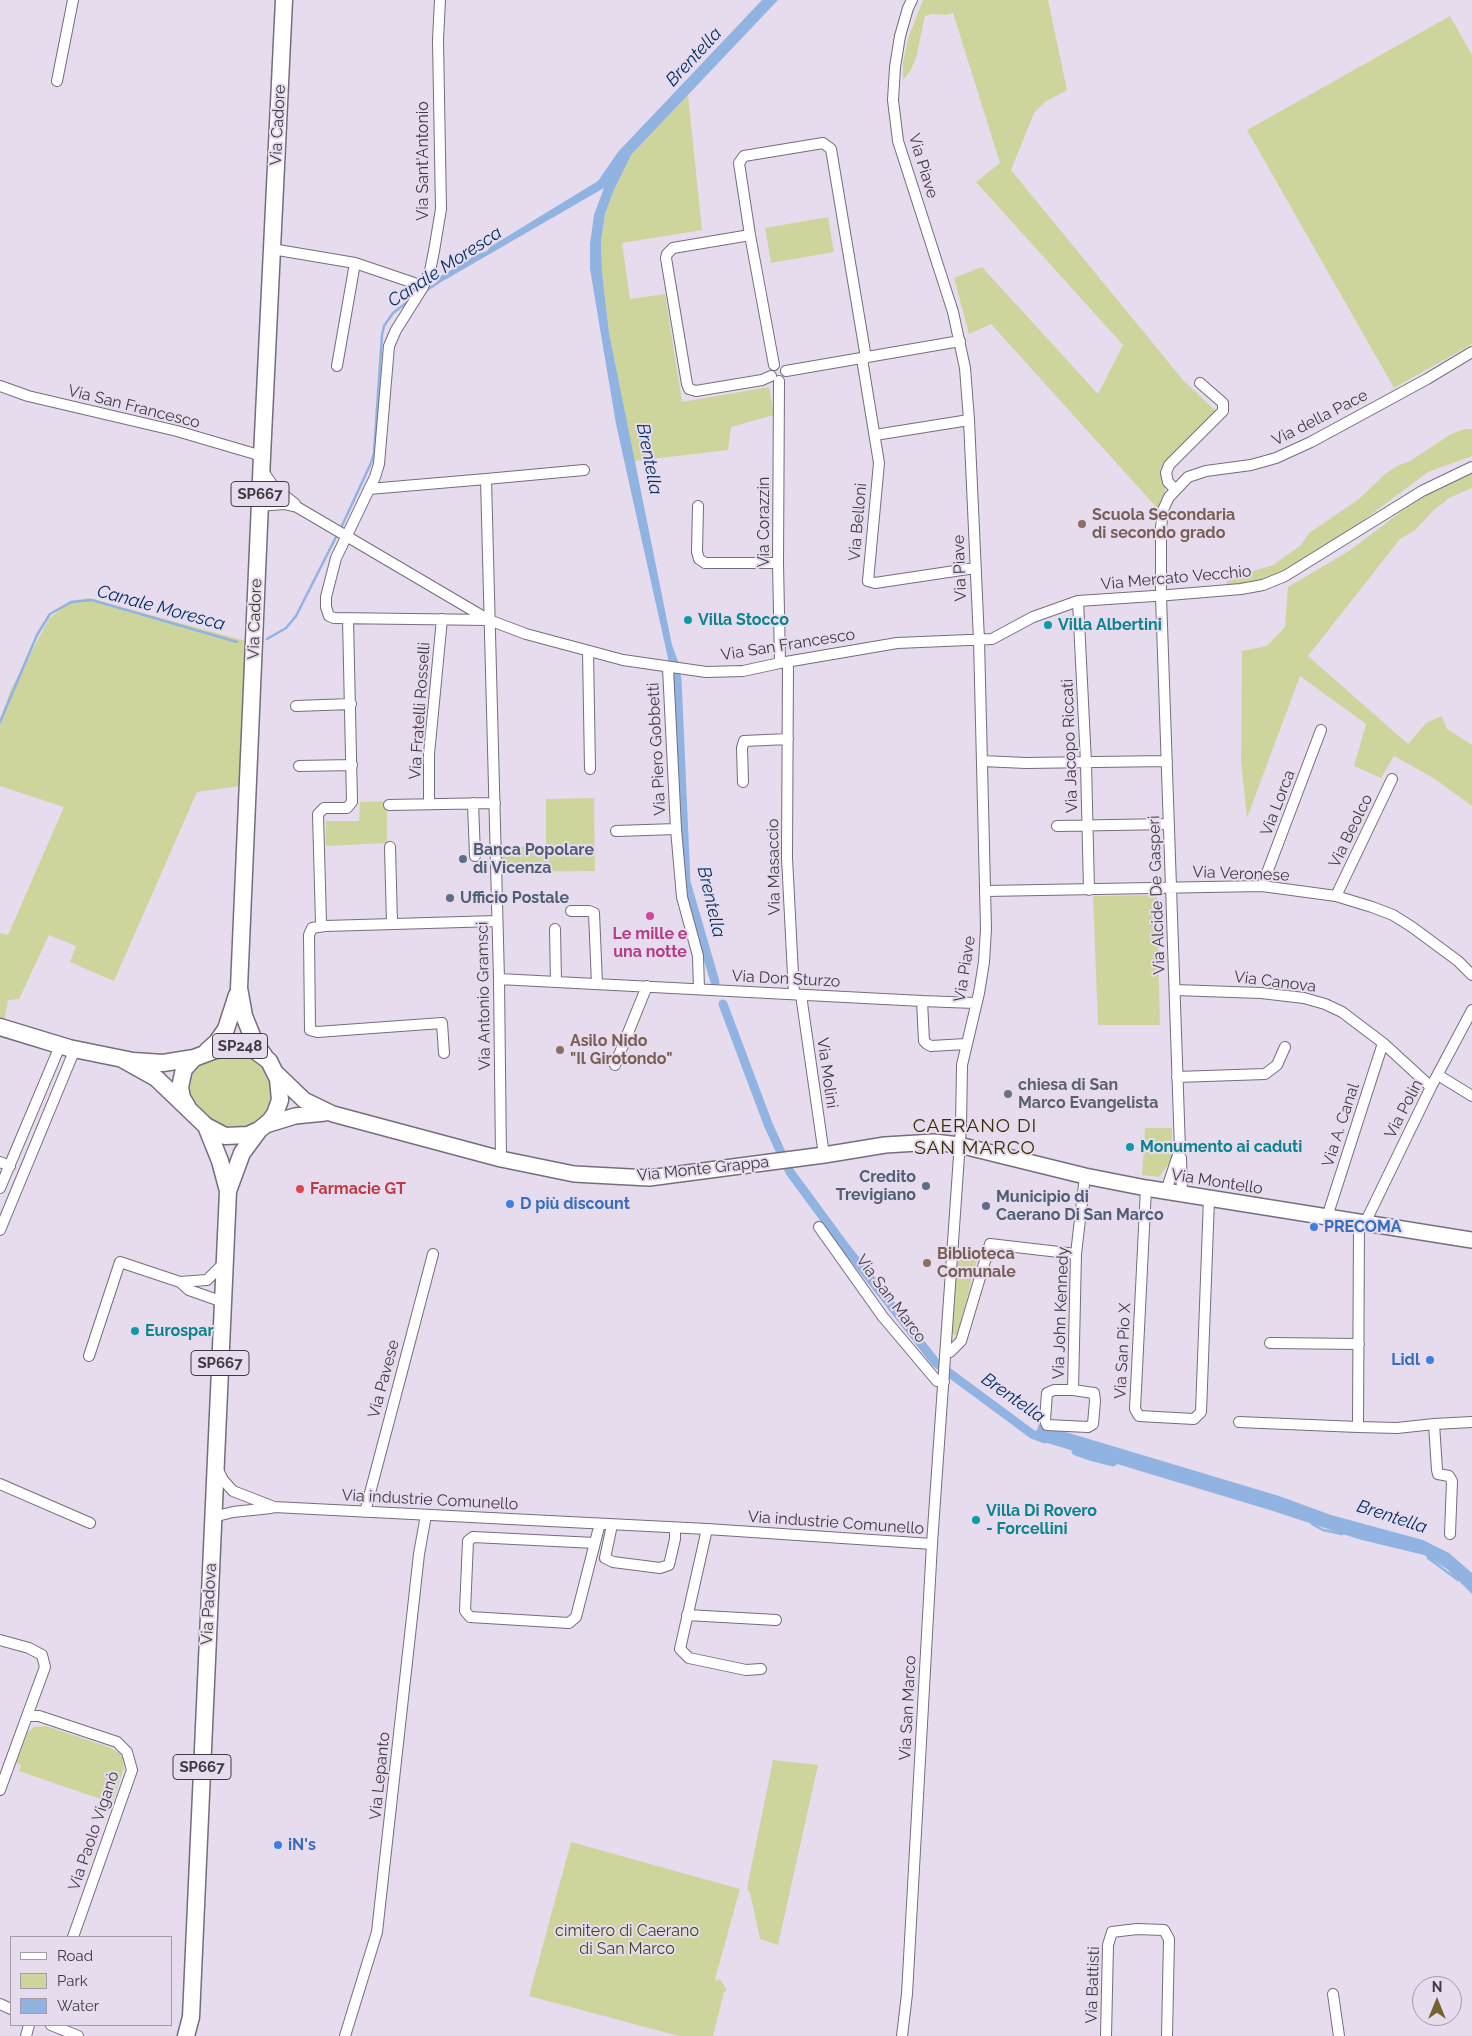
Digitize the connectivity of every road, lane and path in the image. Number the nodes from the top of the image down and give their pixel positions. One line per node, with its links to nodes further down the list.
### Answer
1 (73, 0): 5 (street)
2 (284, 0): 7 (main road, Via Cadore / SP667)
3 (440, 0): 9 (street, Via Sant'Antonio)
4 (912, 0): 10 (street, Via Piave)
5 (57, 81)
6 (750, 235): 12 (street, Via Belloni); 13 (street, Via Belloni); 16 (street)
7 (272, 249): 8 (street); 21 (main road, Via Cadore / SP667)
8 (355, 263): 9 (street); 14 (street)
9 (423, 287): 25 (street, Via Sant'Antonio)
10 (960, 341): 12 (street); 19 (street, Via Piave)
11 (1472, 352): 26 (street, Via della Pace)
12 (864, 359): 15 (street); 20 (street, Via Belloni)
13 (774, 365): 15 (street); 16 (street)
14 (337, 366)
15 (786, 371): 16 (street)
16 (775, 378): 32 (street, Via Corazzin)
17 (1200, 383): 26 (street)
18 (0, 386): 21 (street, Via San Francesco)
19 (970, 420): 20 (street); 33 (street, Via Piave)
20 (875, 435): 33 (street, Via Belloni)
21 (261, 463): 27 (street); 28 (main road, Via Cadore / SP667)
22 (1472, 467): 34 (street, Via Mercato Vecchio)
23 (584, 470): 24 (street)
24 (486, 478): 25 (street); 38 (street)
25 (370, 489): 31 (street, Via Sant'Antonio)
26 (1175, 489): 34 (street, Via della Pace)
27 (279, 492): 28 (street); 30 (street)
28 (260, 501): 30 (street, Via San Francesco); 81 (main road, Via Cadore / SP667)
29 (698, 506): 32 (street)
30 (297, 507): 31 (street, Via San Francesco)
31 (345, 535): 36 (street, Via Fratelli Rosselli); 38 (street, Via San Francesco)
32 (778, 563): 41 (street, Via Corazzin)
33 (975, 568): 39 (street, Via Piave)
34 (1161, 596): 35 (street, Via Mercato Vecchio); 48 (street, Via Alcide De Gasperi)
35 (1078, 602): 39 (street, Via Mercato Vecchio); 49 (street, Via Jacopo Riccati)
36 (348, 619): 37 (street, Via Fratelli Rosselli); 43 (street)
37 (442, 619): 38 (street, Via Fratelli Rosselli); 57 (street, Via Fratelli Rosselli)
38 (489, 620): 40 (street, Via San Francesco); 56 (street, Via Antonio Gramsci)
39 (978, 640): 41 (street, Via San Francesco); 47 (street, Via Piave)
40 (588, 651): 42 (street, Via San Francesco); 52 (street)
41 (784, 662): 42 (street, Via San Francesco); 46 (street, Via Masaccio)
42 (668, 668): 62 (street, Via Piero Gobbetti)
43 (350, 704): 44 (street); 50 (street)
44 (296, 706)
45 (1322, 730): 66 (street, Via Lorca)
46 (788, 739): 54 (street); 84 (street, Via Masaccio)
47 (982, 761): 49 (street); 69 (street, Via Piave)
48 (1167, 761): 49 (street); 59 (street, Via Alcide De Gasperi)
49 (1086, 762): 60 (street, Via Jacopo Riccati)
50 (352, 765): 51 (street); 74 (street)
51 (299, 766)
52 (590, 769)
53 (1392, 779): 70 (street, Via Beolco)
54 (742, 782)
55 (473, 803): 56 (street); 57 (street); 65 (street)
56 (495, 803): 72 (street, Via Antonio Gramsci)
57 (430, 804): 58 (street)
58 (389, 806)
59 (1168, 824): 60 (street); 67 (street, Via Alcide De Gasperi)
60 (1088, 825): 61 (street); 68 (street, Via Jacopo Riccati)
61 (1057, 826)
62 (676, 828): 63 (street, Via Piero Gobbetti); 82 (street, Via Piero Gobbetti)
63 (616, 831)
64 (390, 846): 73 (street)
65 (475, 856)
66 (1262, 886): 67 (street, Via Veronese); 70 (street, Via Veronese)
67 (1171, 888): 68 (street, Via Veronese); 83 (street, Via Alcide De Gasperi)
68 (1089, 890): 69 (street, Via Veronese)
69 (986, 891): 86 (street, Via Piave)
70 (1336, 896): 76 (street, Via Veronese)
71 (571, 911): 79 (street)
72 (497, 921): 73 (street); 77 (street, Via Antonio Gramsci)
73 (392, 924): 74 (street)
74 (325, 926): 93 (street)
75 (555, 929): 78 (street)
76 (1472, 974)
77 (499, 979): 78 (street, Via Don Sturzo); 110 (street, Via Antonio Gramsci)
78 (556, 982): 79 (street, Via Don Sturzo)
79 (598, 984): 80 (street, Via Don Sturzo)
80 (647, 986): 82 (street, Via Don Sturzo); 97 (street)
81 (239, 988): 94 (main road, Via Cadore / SP667); 95 (main road, Via Cadore / SP667)
82 (699, 990): 84 (street, Via Don Sturzo)
83 (1176, 990): 89 (street, Via Canova); 100 (street, Via Alcide De Gasperi)
84 (797, 994): 85 (street, Via Don Sturzo); 109 (street, Via Molini)
85 (922, 1001): 86 (street, Via Don Sturzo); 90 (street)
86 (975, 1004): 90 (street, Via Piave)
87 (1472, 1010): 99 (street, Via Polin)
88 (0, 1027): 91 (main road, Via Monte Grappa / SP248)
89 (1383, 1043): 101 (street, Via Canova); 120 (street, Via A. Canal)
90 (966, 1044): 107 (street, Via Piave)
91 (68, 1047): 96 (main road, Via Monte Grappa / SP248); 112 (street); 123 (street)
92 (1285, 1047): 100 (street)
93 (444, 1053)
94 (199, 1056): 95 (main road, Via Monte Grappa / SP248); 96 (main road, Via Monte Grappa / SP248); 103 (main road, Via Monte Grappa / SP248)
95 (265, 1056): 98 (main road, Via Monte Grappa / SP248)
96 (122, 1059): 103 (main road, Via Monte Grappa / SP248)
97 (615, 1065)
98 (277, 1074): 104 (main road, Via Monte Grappa / SP248); 106 (main road, Via Monte Grappa / SP248)
99 (1438, 1075): 101 (street, Via Polin); 102 (street)
100 (1178, 1077): 108 (street, Via Alcide De Gasperi)
101 (1431, 1087): 121 (street, Via Polin)
102 (1472, 1096)
103 (187, 1106): 105 (main road, Via Monte Grappa / SP248)
104 (333, 1114): 106 (main road, Via Monte Grappa / SP248); 110 (main road, Via Monte Grappa / SP248)
105 (206, 1126): 106 (main road, Via Monte Grappa / SP248); 116 (main road, Via Padova / SP667)
106 (262, 1127): 116 (main road, Via Padova / SP667)
107 (959, 1145): 109 (main road, Via Monte Grappa / SP248); 113 (main road, Via Montello / SP248); 133 (street, Via Piave)
108 (1180, 1149): 117 (street, Via Alcide De Gasperi); 118 (street)
109 (824, 1155): 110 (main road, Via Monte Grappa / SP248)
110 (501, 1159)
111 (0, 1162): 112 (street)
112 (10, 1166): 114 (street)
113 (1085, 1176): 115 (main road, Via Montello / SP248); 126 (street, Via John Kennedy)
114 (0, 1188)
115 (1146, 1188): 117 (main road, Via Montello / SP248); 119 (street, Via San Pio X)
116 (228, 1191): 127 (main road, Via Padova / SP667)
117 (1166, 1191): 118 (main road, Via Montello / SP248)
118 (1182, 1194): 119 (main road, Via Montello / SP248)
119 (1209, 1199): 120 (main road, Via Montello / SP248)
120 (1327, 1217): 121 (main road, Via Montello / SP248)
121 (1362, 1223): 124 (main road, Via Montello / SP248); 132 (street)
122 (819, 1227): 135 (street, Via San Marco)
123 (0, 1230)
124 (1472, 1240)
125 (433, 1254): 146 (street, Via Pavese)
126 (1076, 1254): 133 (street); 136 (street, Via John Kennedy)
127 (225, 1262): 128 (street); 130 (main road, Via Padova / SP667)
128 (207, 1280): 129 (street); 130 (street)
129 (180, 1282): 130 (street); 134 (street)
130 (223, 1298): 141 (main road, Via Padova / SP667)
131 (1270, 1343): 132 (street)
132 (1359, 1344): 140 (street)
133 (946, 1354): 135 (street, Via Piave)
134 (88, 1356)
135 (944, 1376): 156 (street, Via San Marco)
136 (1073, 1390): 136 (street, Via John Kennedy)
137 (1239, 1422): 140 (street)
138 (1472, 1422): 139 (street)
139 (1434, 1424): 140 (street); 154 (street)
140 (1358, 1428)
141 (216, 1465): 143 (main road, Via Padova / SP667); 144 (street)
142 (0, 1484): 149 (street)
143 (214, 1498): 144 (street); 148 (main road, Via Padova / SP667)
144 (249, 1498): 145 (street, Via industrie Comunello)
145 (274, 1507): 146 (street, Via industrie Comunello); 148 (street)
146 (364, 1512): 147 (street, Via industrie Comunello)
147 (426, 1514): 150 (street, Via industrie Comunello); 170 (street, Via Lepanto)
148 (213, 1517): 165 (main road, Via Padova / SP667)
149 (90, 1523)
150 (600, 1524): 151 (street, Via industrie Comunello); 155 (street)
151 (612, 1525): 152 (street, Via industrie Comunello); 152 (street)
152 (675, 1528): 153 (street, Via industrie Comunello)
153 (707, 1529): 156 (street, Via industrie Comunello); 157 (street)
154 (1450, 1534)
155 (595, 1543): 155 (street)
156 (932, 1544): 171 (street, Via San Marco)
157 (687, 1615): 158 (street); 160 (street)
158 (776, 1620)
159 (0, 1640): 161 (street)
160 (761, 1668)
161 (27, 1716): 162 (street); 163 (street, Via Paolo Viganò)
162 (0, 1790)
163 (73, 1936)
164 (1333, 1994): 174 (street)
165 (190, 2017): 168 (main road, Via Padova / SP667); 169 (main road, Via Padova / SP667)
166 (53, 2026): 167 (street)
167 (78, 2036)
168 (186, 2036)
169 (194, 2036)
170 (345, 2036)
171 (902, 2036)
172 (1106, 2036): 173 (street, Via Battisti)
173 (1167, 2036)
174 (1340, 2036)

